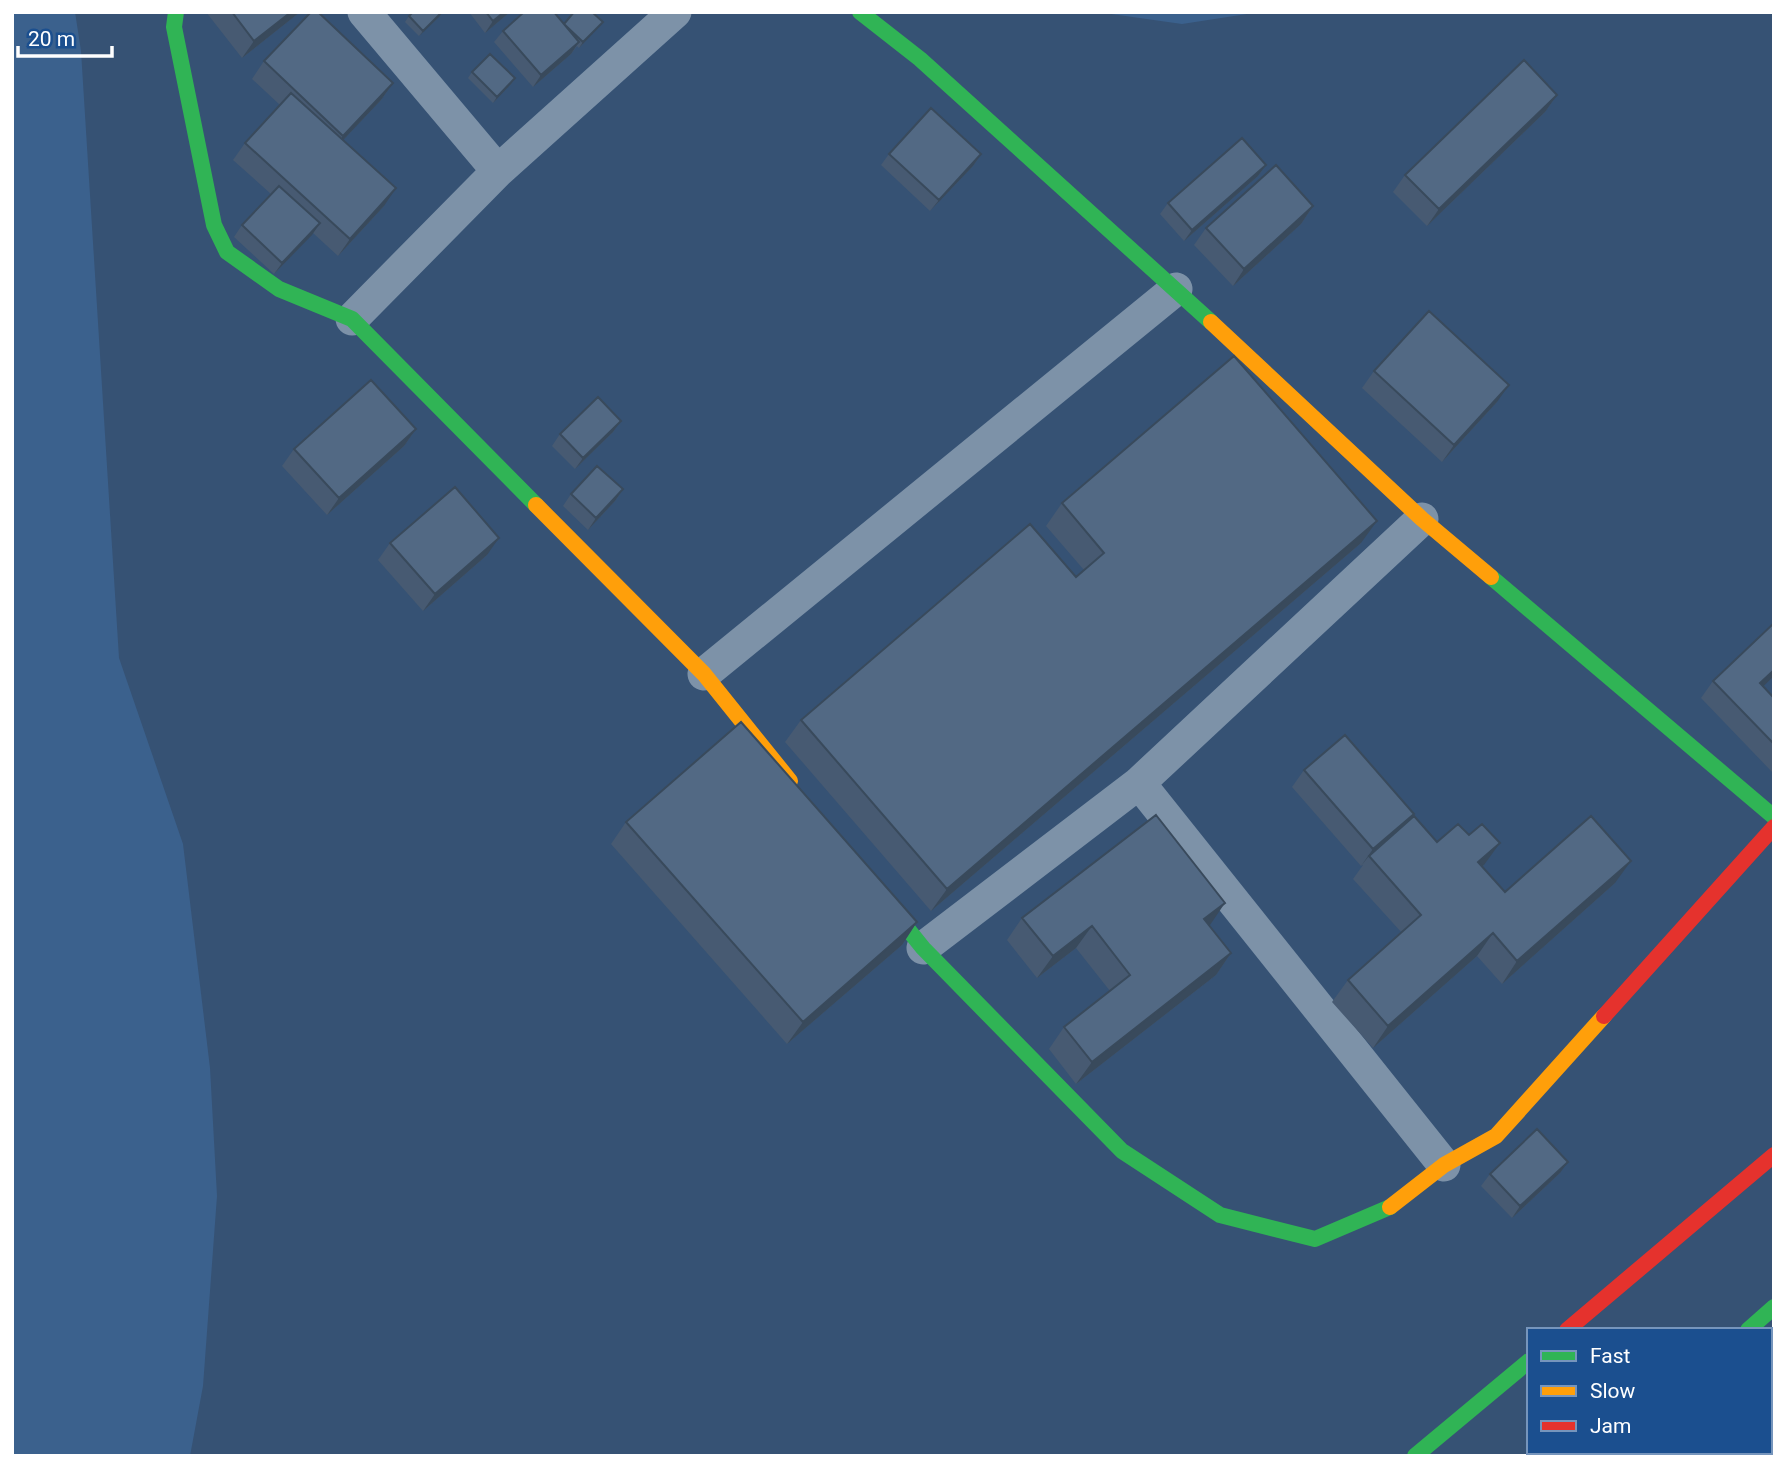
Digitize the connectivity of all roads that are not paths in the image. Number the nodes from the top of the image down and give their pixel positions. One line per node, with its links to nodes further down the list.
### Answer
1 (176, 12): 7 (street)
2 (364, 12): 5 (street)
3 (675, 12): 5 (street)
4 (860, 12): 6 (street)
5 (498, 171): 7 (street)
6 (1176, 289): 8 (street); 9 (street)
7 (352, 319): 9 (street)
8 (1422, 519): 10 (street); 12 (street)
9 (704, 674): 11 (street)
10 (1139, 783): 15 (street); 17 (street)
11 (797, 790)
12 (1774, 817)
13 (1774, 827): 17 (street)
14 (864, 874): 15 (street)
15 (923, 948): 17 (street)
16 (1774, 1154): 19 (street)
17 (1444, 1165)
18 (1774, 1307): 20 (street)
19 (1569, 1328)
20 (1750, 1328)
21 (1527, 1363): 22 (street)
22 (1415, 1456)

